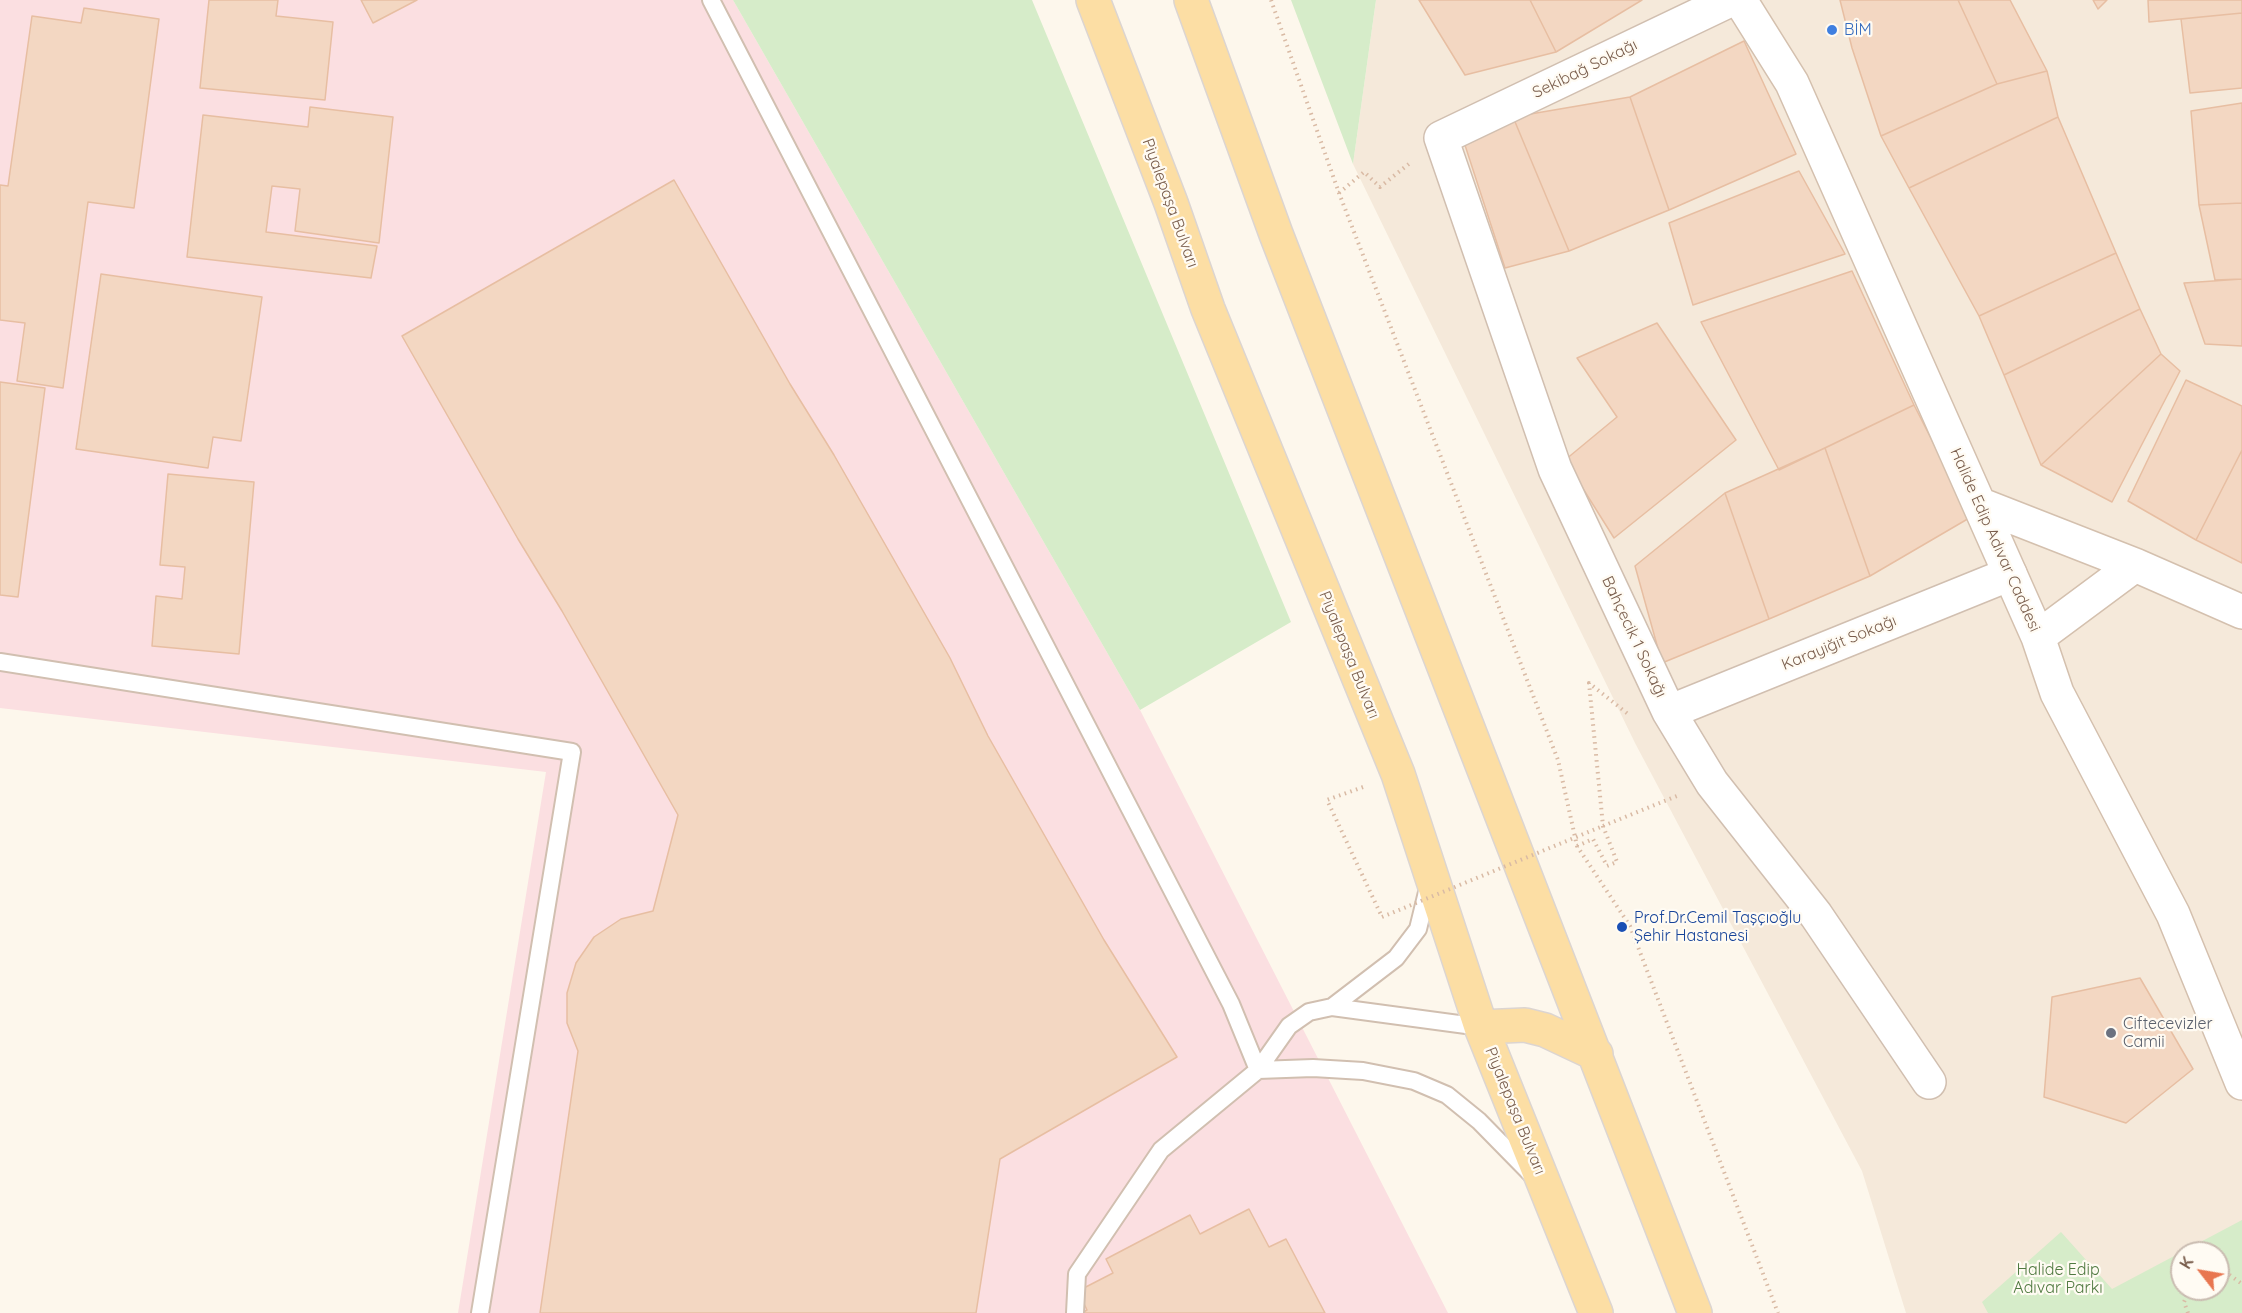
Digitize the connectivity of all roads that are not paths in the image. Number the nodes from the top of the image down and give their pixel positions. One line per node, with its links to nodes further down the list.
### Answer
1 (711, 0): 18 (lane)
2 (1093, 0): 14 (main road, Piyalepaşa Bulvarı)
3 (1191, 0): 17 (main road)
4 (1730, 0): 6 (street, Sekibağ Sokağı)
5 (1740, 0): 7 (street, Halide Edip Adıvar Caddesi)
6 (1441, 138): 13 (street, Bahçecik 1 Sokağı)
7 (1979, 504): 8 (street); 9 (street, Halide Edip Adıvar Caddesi)
8 (2135, 565): 10 (street); 11 (street)
9 (2010, 574): 11 (street, Halide Edip Adıvar Caddesi); 13 (street, Karayiğit Sokağı)
10 (2242, 612)
11 (2038, 637): 20 (street, Halide Edip Adıvar Caddesi)
12 (0, 662): 22 (lane)
13 (1669, 711): 19 (street, Bahçecik 1 Sokağı)
14 (1432, 875): 15 (lane); 16 (main road, Piyalepaşa Bulvarı)
15 (1332, 1007): 16 (lane); 18 (lane)
16 (1481, 1027): 17 (main road); 21 (main road, Piyalepaşa Bulvarı)
17 (1596, 1054): 25 (main road)
18 (1258, 1070): 21 (lane); 23 (lane)
19 (1929, 1082)
20 (2242, 1083)
21 (1547, 1191): 24 (main road, Piyalepaşa Bulvarı)
22 (480, 1313)
23 (1075, 1313)
24 (1596, 1313)
25 (1695, 1313)

